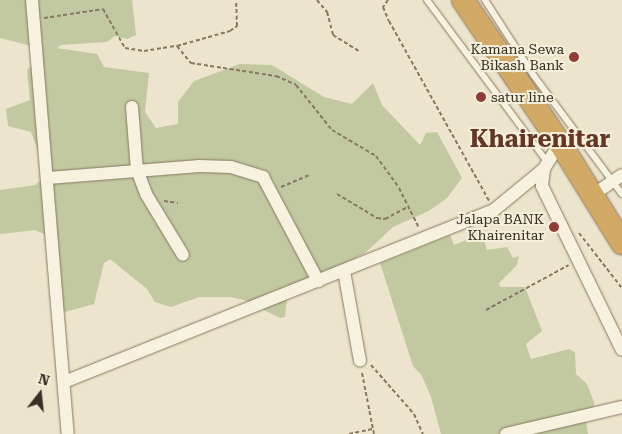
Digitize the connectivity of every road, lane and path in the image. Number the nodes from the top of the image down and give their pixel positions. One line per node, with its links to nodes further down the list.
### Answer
1 (32, 0): 8 (street)
2 (236, 0): 9 (path)
3 (317, 0): 10 (path)
4 (388, 0): 23 (path)
5 (427, 0): 13 (lane)
6 (463, 0): 12 (highway)
7 (485, 0): 16 (lane)
8 (34, 19): 9 (path); 17 (street)
9 (177, 46): 22 (path)
10 (360, 52)
11 (132, 107): 14 (street)
12 (560, 142): 13 (street); 21 (highway)
13 (546, 166): 23 (street); 28 (street)
14 (137, 170): 17 (street); 18 (street); 27 (street)
15 (309, 175): 18 (path)
16 (617, 177): 20 (lane); 21 (street)
17 (48, 178): 35 (street)
18 (270, 191): 30 (street)
19 (337, 194): 22 (path)
20 (622, 194)
21 (591, 196): 26 (highway)
22 (408, 207): 25 (path)
23 (494, 210): 25 (street)
24 (576, 230): 31 (path)
25 (424, 239): 29 (street)
26 (622, 243)
27 (183, 255)
28 (578, 260): 32 (path); 33 (street)
29 (344, 271): 30 (street); 34 (street)
30 (318, 281): 35 (street)
31 (622, 288)
32 (486, 310)
33 (622, 350)
34 (360, 360): 37 (path); 41 (path)
35 (64, 382): 38 (street)
36 (622, 407): 42 (street)
37 (373, 429): 39 (path); 40 (path)
38 (68, 434)
39 (349, 434)
40 (374, 434)
41 (423, 434)
42 (506, 434)

